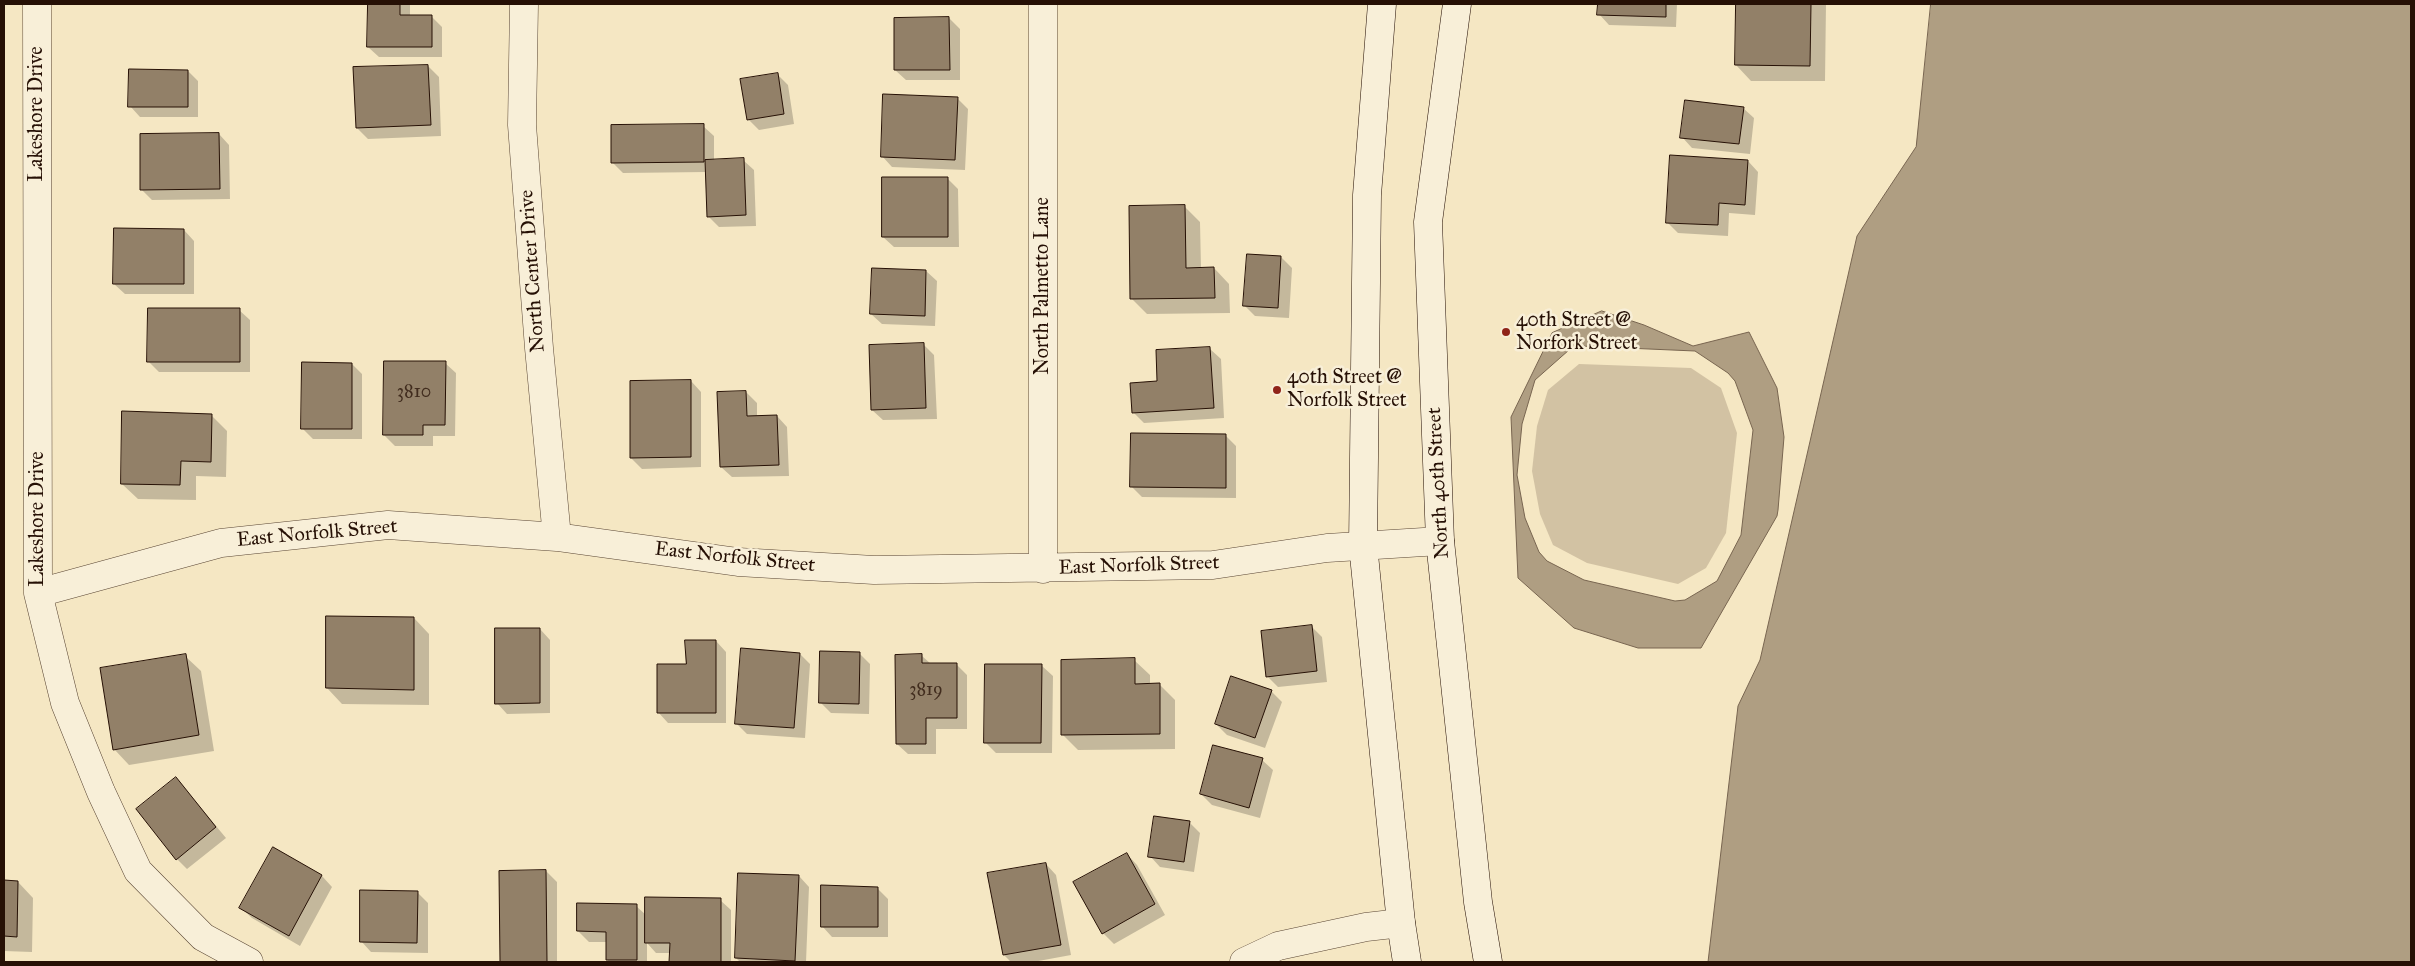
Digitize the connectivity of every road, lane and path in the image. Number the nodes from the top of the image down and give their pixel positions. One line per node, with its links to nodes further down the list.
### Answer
1 (37, 4): 10 (street, Lakeshore Drive)
2 (524, 4): 6 (street, North Center Drive)
3 (1043, 4): 9 (street, North Palmetto Lane)
4 (1382, 4): 8 (street)
5 (1458, 4): 7 (street, North 40th Street)
6 (557, 537): 9 (street, East Norfolk Street); 10 (street, East Norfolk Street)
7 (1440, 541): 8 (street, East Norfolk Street); 15 (street, North 40th Street)
8 (1364, 545): 9 (street, East Norfolk Street); 11 (street)
9 (1043, 569)
10 (38, 592): 12 (street, Lakeshore Drive)
11 (1400, 922): 13 (street); 14 (street)
12 (249, 962)
13 (1244, 962)
14 (1407, 962)
15 (1488, 962)

